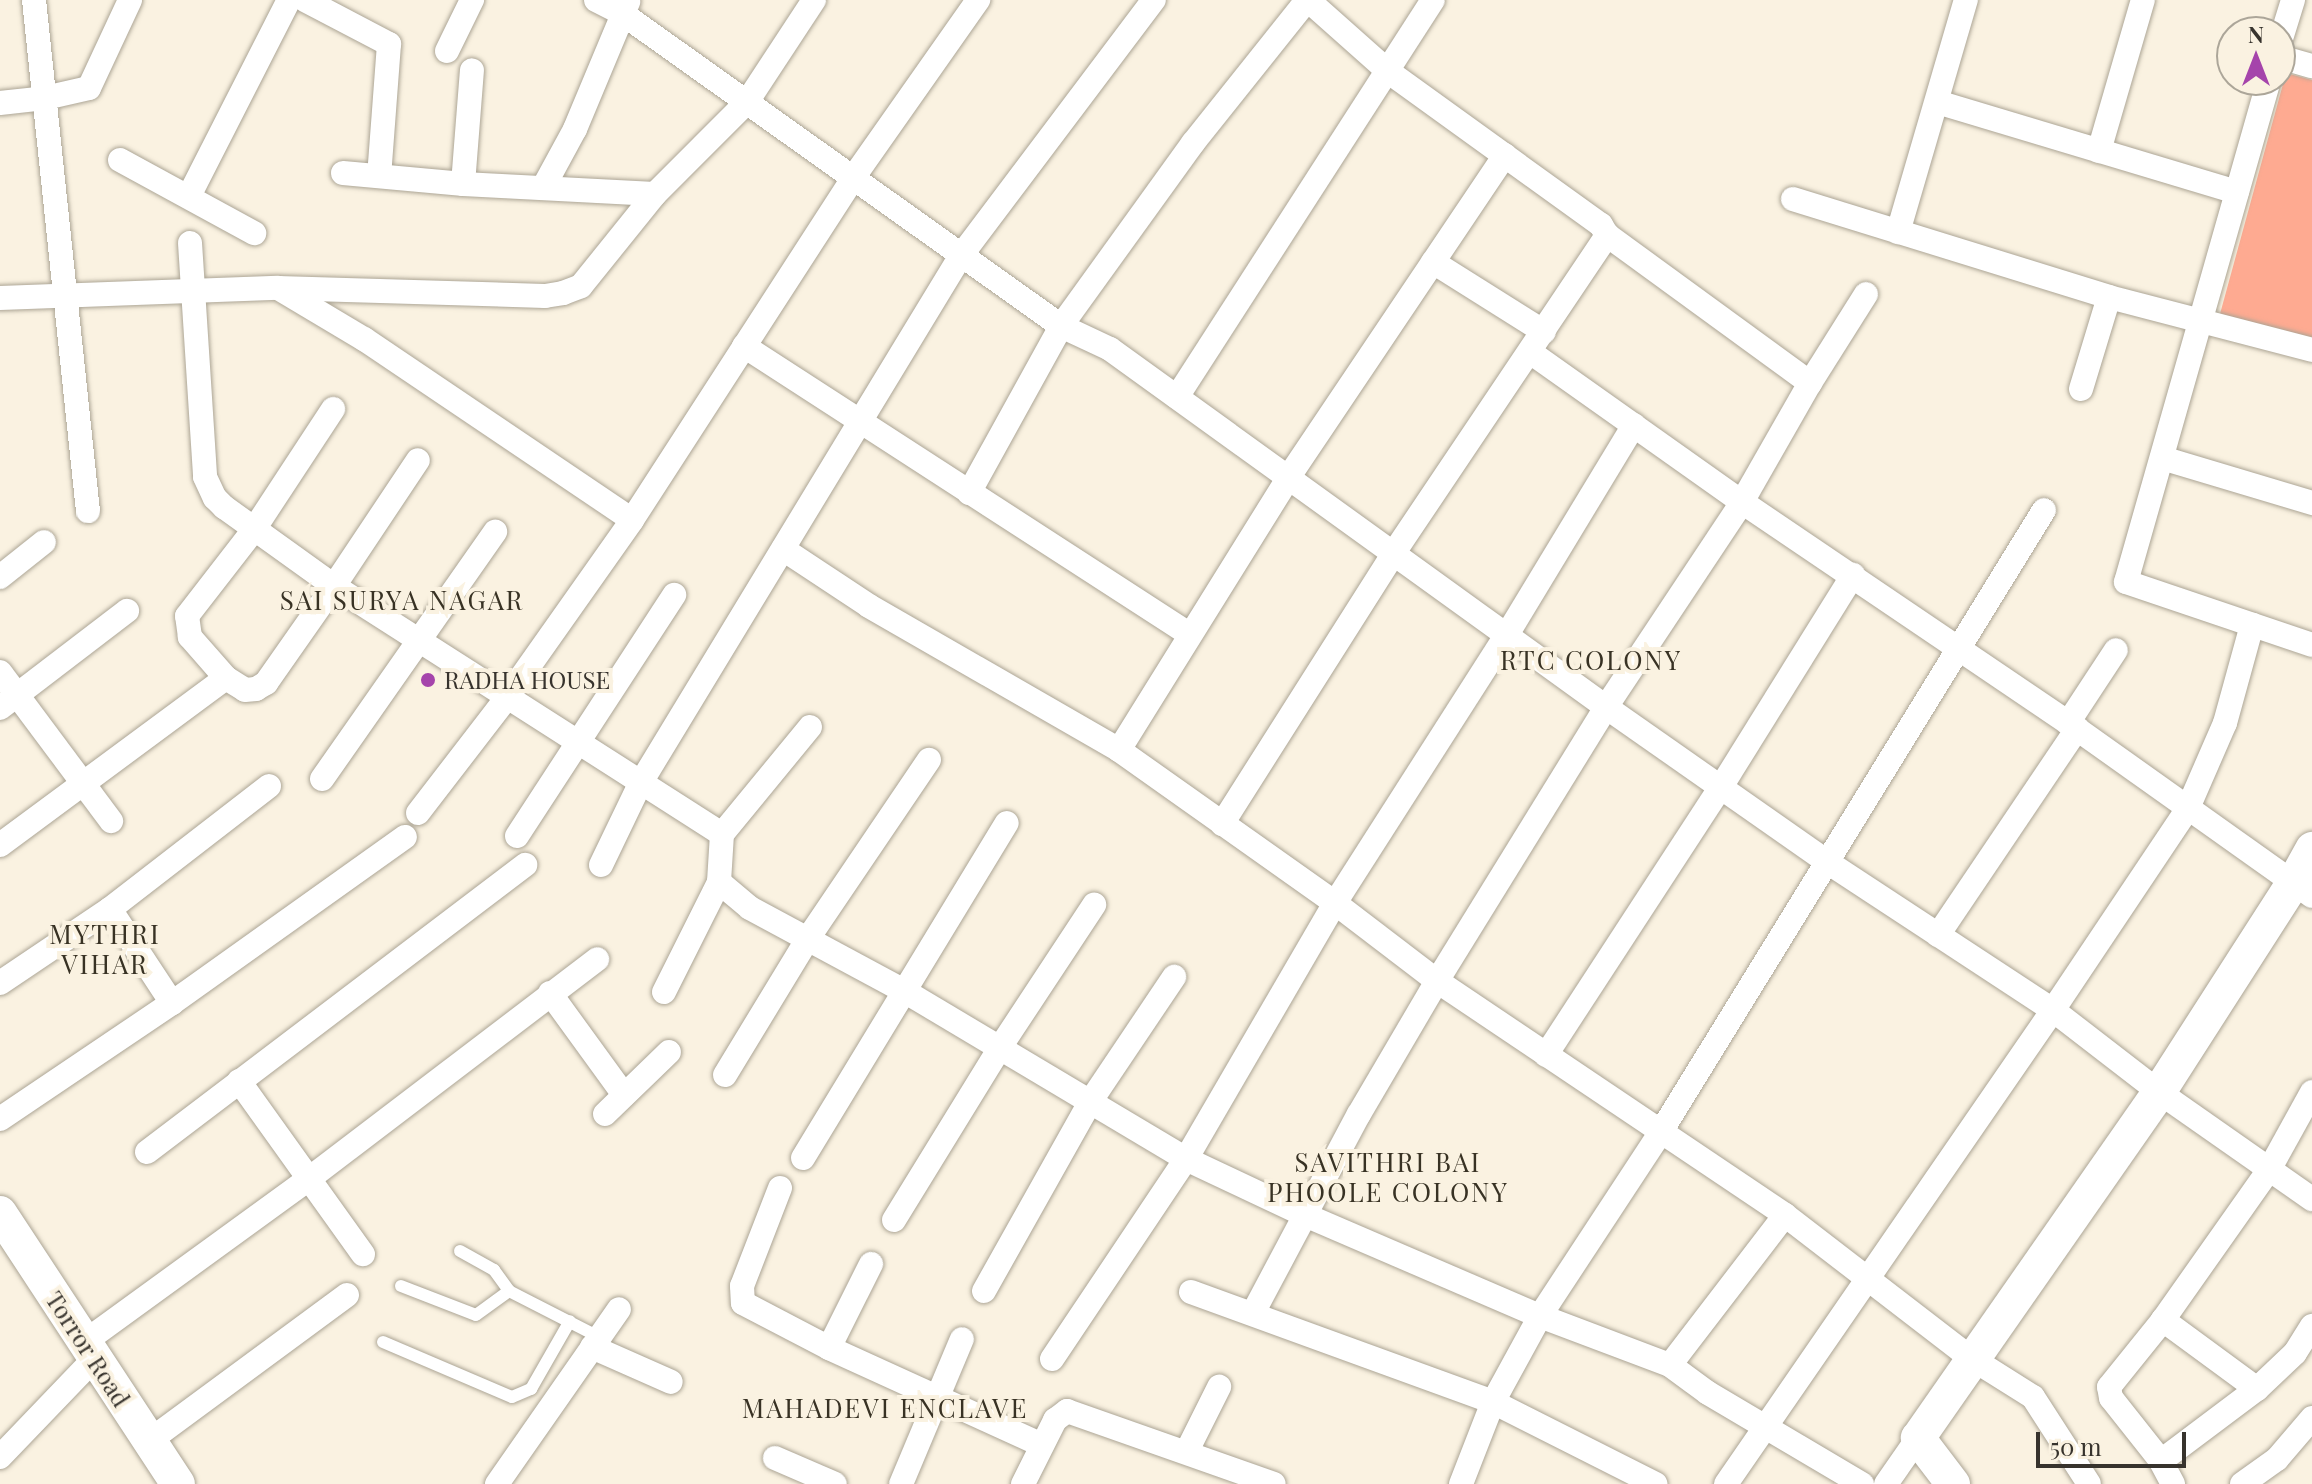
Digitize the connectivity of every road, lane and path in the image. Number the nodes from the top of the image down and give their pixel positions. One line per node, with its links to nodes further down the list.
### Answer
1 (34, 0): 19 (street)
2 (130, 0): 19 (street)
3 (289, 0): 33 (street)
4 (305, 0): 27 (street)
5 (472, 0): 15 (street)
6 (596, 0): 14 (street)
7 (814, 0): 20 (street)
8 (978, 0): 28 (street)
9 (1154, 0): 39 (street)
10 (1307, 0): 17 (street); 48 (street)
11 (1433, 0): 17 (street)
12 (1966, 0): 21 (street)
13 (2143, 0): 23 (street)
14 (626, 7): 20 (street); 30 (street)
15 (447, 51)
16 (472, 70): 29 (street)
17 (1389, 72): 24 (street); 54 (street)
18 (2264, 96): 31 (street)
19 (45, 98): 22 (street); 43 (street)
20 (747, 102): 28 (street); 32 (street)
21 (1937, 102): 23 (street); 35 (street)
22 (0, 103)
23 (2099, 151): 31 (street)
24 (1505, 155): 37 (street); 40 (street)
25 (120, 160): 33 (street)
26 (343, 173): 27 (street)
27 (379, 176): 29 (street)
28 (853, 178): 39 (street); 50 (street)
29 (463, 184): 30 (street)
30 (543, 188): 32 (street)
31 (2237, 192): 47 (street)
32 (655, 194): 41 (street)
33 (189, 196): 36 (street)
34 (1793, 199): 35 (street)
35 (1898, 232): 45 (street)
36 (254, 233)
37 (1607, 235): 49 (street); 52 (street)
38 (190, 243): 42 (street)
39 (960, 257): 48 (street); 56 (street)
40 (1433, 262): 49 (street); 60 (street)
41 (278, 288): 42 (street); 66 (street)
42 (192, 290): 43 (street); 67 (street)
43 (65, 294): 46 (street); 65 (street)
44 (1866, 294): 52 (street)
45 (2109, 297): 47 (street); 53 (street)
46 (0, 298)
47 (2202, 319): 51 (street); 58 (street)
48 (1061, 326): 54 (street); 61 (street)
49 (1537, 342): 57 (street); 71 (street)
50 (744, 346): 56 (street); 66 (street)
51 (2312, 350)
52 (1810, 383): 62 (street)
53 (2081, 389)
54 (1177, 397): 60 (street)
55 (333, 409): 67 (street)
56 (861, 421): 61 (street); 70 (street)
57 (1634, 425): 62 (street); 78 (street)
58 (2162, 458): 63 (street); 77 (street)
59 (418, 460): 74 (street)
60 (1288, 478): 71 (street); 79 (street)
61 (969, 493): 79 (street)
62 (1742, 502): 72 (street); 88 (street)
63 (2312, 503)
64 (2044, 510): 82 (street)
65 (88, 511)
66 (632, 520): 86 (street)
67 (253, 531): 74 (street); 85 (street)
68 (495, 532): 80 (street)
69 (44, 542): 73 (street)
70 (783, 549): 92 (street); 96 (street)
71 (1395, 551): 78 (street); 103 (street)
72 (1853, 575): 82 (street); 98 (street)
73 (0, 577)
74 (334, 586): 80 (street); 85 (street)
75 (674, 595): 91 (street)
76 (127, 611): 87 (street)
77 (2252, 625): 81 (street); 99 (street)
78 (1508, 633): 88 (street); 114 (street)
79 (1189, 634): 92 (street)
80 (419, 642): 86 (street); 94 (street)
81 (2312, 645)
82 (1957, 648): 89 (street); 109 (street)
83 (2116, 650): 89 (street)
84 (0, 672): 87 (street)
85 (226, 678): 95 (street)
86 (508, 696): 91 (street); 100 (street)
87 (9, 702): 95 (street)
88 (1606, 707): 98 (street); 121 (street)
89 (2073, 726): 99 (street); 117 (street)
90 (810, 727): 104 (street)
91 (577, 741): 96 (street); 105 (street)
92 (1119, 750): 103 (street)
93 (929, 760): 118 (street)
94 (322, 779)
95 (81, 782): 101 (street); 107 (street)
96 (640, 784): 104 (street); 111 (street)
97 (269, 786): 116 (street)
98 (1721, 787): 109 (street); 130 (street)
99 (2188, 808): 113 (street); 127 (street)
100 (418, 813)
101 (111, 821)
102 (1007, 823): 124 (street)
103 (1222, 824): 114 (street)
104 (722, 834): 112 (street)
105 (517, 836)
106 (405, 837): 126 (street)
107 (0, 845)
108 (2312, 849): 113 (street)
109 (1829, 863): 117 (street); 139 (street)
110 (525, 865): 132 (street)
111 (601, 865)
112 (719, 882): 118 (street); 123 (street)
113 (2303, 889): 133 (street)
114 (1335, 903): 121 (street); 142 (street)
115 (1094, 905): 128 (street)
116 (110, 909): 122 (street); 126 (street)
117 (1938, 935): 127 (street)
118 (809, 937): 124 (street); 131 (street)
119 (597, 959): 125 (street)
120 (1174, 977): 136 (street)
121 (1437, 981): 130 (street); 148 (street)
122 (0, 983)
123 (664, 992)
124 (906, 992): 128 (street); 141 (street)
125 (550, 993): 135 (street); 144 (street)
126 (172, 1003): 138 (street)
127 (2053, 1010): 133 (street); 154 (street)
128 (999, 1049): 136 (street); 150 (street)
129 (669, 1052): 135 (street)
130 (1546, 1055): 139 (street)
131 (725, 1075)
132 (239, 1081): 140 (street); 144 (street)
133 (2159, 1092): 143 (street); 171 (street)
134 (2312, 1092): 143 (street)
135 (624, 1095): 137 (street)
136 (1090, 1102): 142 (street); 157 (street)
137 (605, 1114)
138 (0, 1119)
139 (1662, 1130): 149 (street); 162 (street)
140 (147, 1152)
141 (803, 1158)
142 (1186, 1159): 148 (street); 172 (street)
143 (2269, 1170): 146 (street); 163 (street)
144 (310, 1178): 152 (street); 170 (street)
145 (780, 1188): 169 (street)
146 (2312, 1199)
147 (0, 1213): 170 (street, Torror Road)
148 (1305, 1215): 161 (street); 162 (street)
149 (1785, 1215): 154 (street); 174 (street)
150 (894, 1220)
151 (460, 1251): 156 (lane)
152 (363, 1254)
153 (871, 1264): 169 (street)
154 (1867, 1280): 171 (street); 181 (street)
155 (401, 1286): 156 (lane)
156 (509, 1291): 164 (lane)
157 (984, 1291)
158 (1191, 1292): 161 (street)
159 (347, 1295): 183 (street)
160 (619, 1309): 168 (street)
161 (1253, 1313): 179 (street)
162 (1540, 1316): 174 (street); 179 (street)
163 (2163, 1320): 177 (street); 188 (street)
164 (570, 1321): 167 (lane); 168 (lane)
165 (2312, 1326): 173 (street)
166 (962, 1339): 178 (street)
167 (383, 1342)
168 (596, 1342): 175 (street); 191 (street)
169 (829, 1348): 178 (street)
170 (89, 1351): 183 (street, Torror Road); 186 (street)
171 (1971, 1358): 182 (street); 202 (street)
172 (1052, 1359)
173 (2303, 1359): 177 (street)
174 (1670, 1365): 181 (street)
175 (671, 1382)
176 (1219, 1387): 185 (street)
177 (2257, 1389): 188 (street)
178 (935, 1398): 184 (street); 193 (street)
179 (1493, 1402): 196 (street); 197 (street)
180 (2312, 1418): 204 (street)
181 (1767, 1429): 198 (street); 199 (street)
182 (1918, 1438): 200 (street); 201 (street)
183 (149, 1441): 190 (street, Torror Road)
184 (1042, 1445): 185 (street); 194 (street)
185 (1187, 1451): 189 (street)
186 (0, 1457)
187 (775, 1458): 192 (street)
188 (2161, 1461): 203 (street)
189 (1216, 1474): 195 (street)
190 (178, 1484)
191 (497, 1484)
192 (835, 1484)
193 (901, 1484)
194 (1023, 1484)
195 (1274, 1484)
196 (1461, 1484)
197 (1655, 1484)
198 (1726, 1484)
199 (1862, 1484)
200 (1886, 1484)
201 (1953, 1484)
202 (2089, 1484)
203 (2173, 1484)
204 (2242, 1484)

